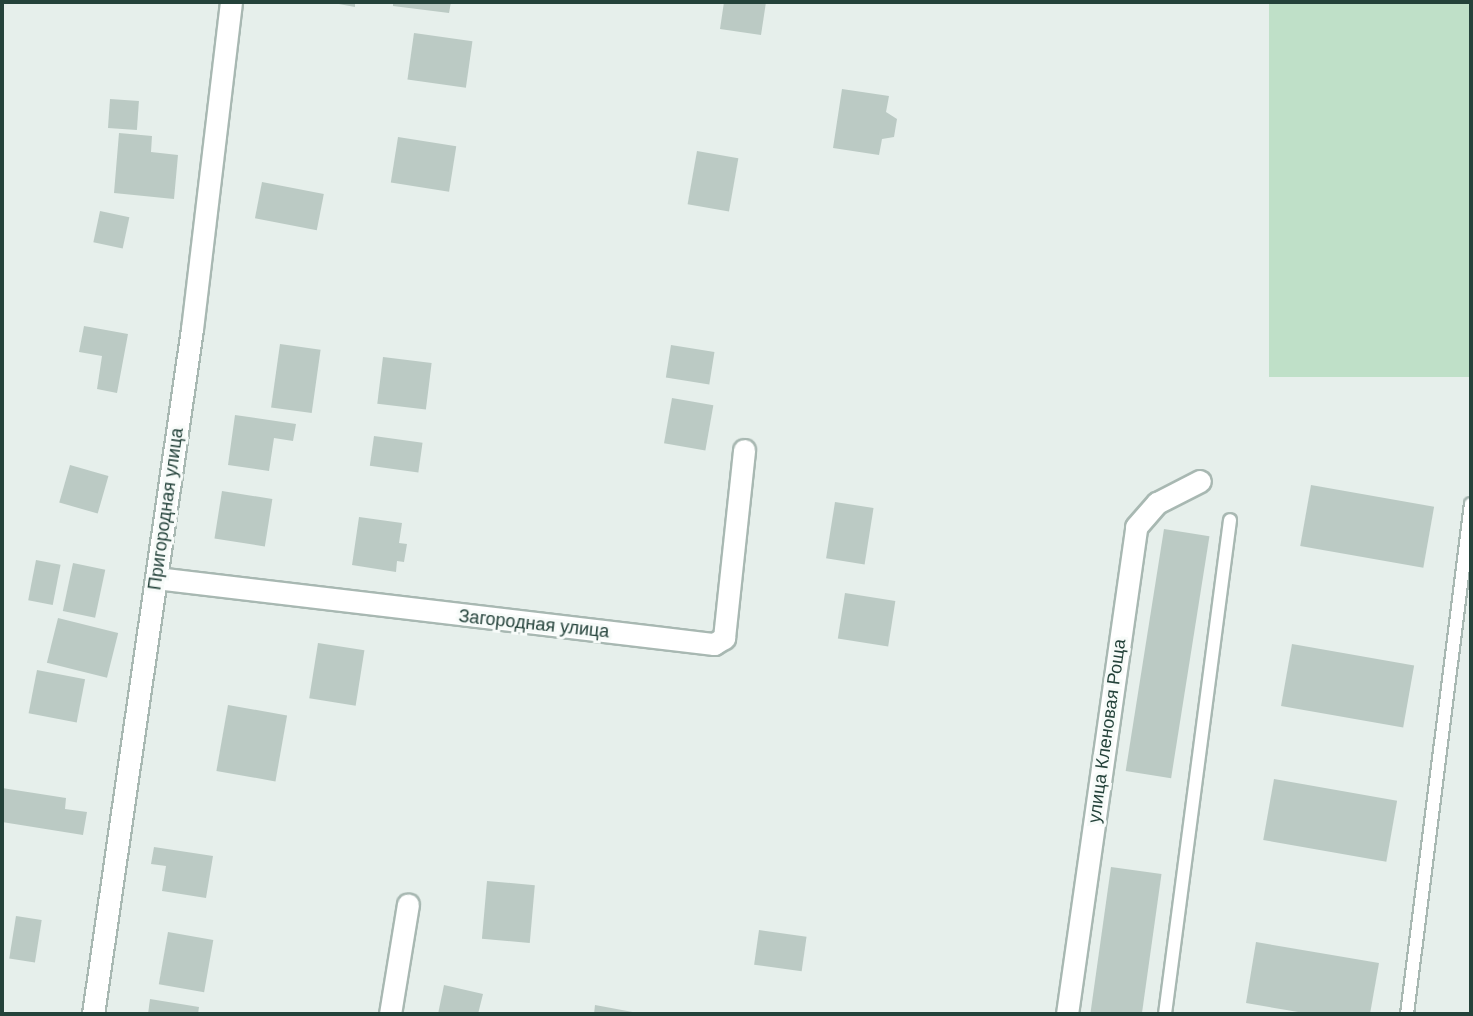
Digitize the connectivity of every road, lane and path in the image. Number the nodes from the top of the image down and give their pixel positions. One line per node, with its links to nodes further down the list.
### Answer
1 (231, 2): 6 (street, Пригородная улица)
2 (744, 450): 6 (street, Загородная улица)
3 (1200, 481): 10 (street, улица Кленовая Роща)
4 (1471, 504): 12 (lane)
5 (1230, 520): 11 (lane)
6 (156, 578): 8 (street, Пригородная улица)
7 (408, 904): 9 (street)
8 (93, 1014)
9 (390, 1014)
10 (1067, 1014)
11 (1165, 1014)
12 (1407, 1014)

